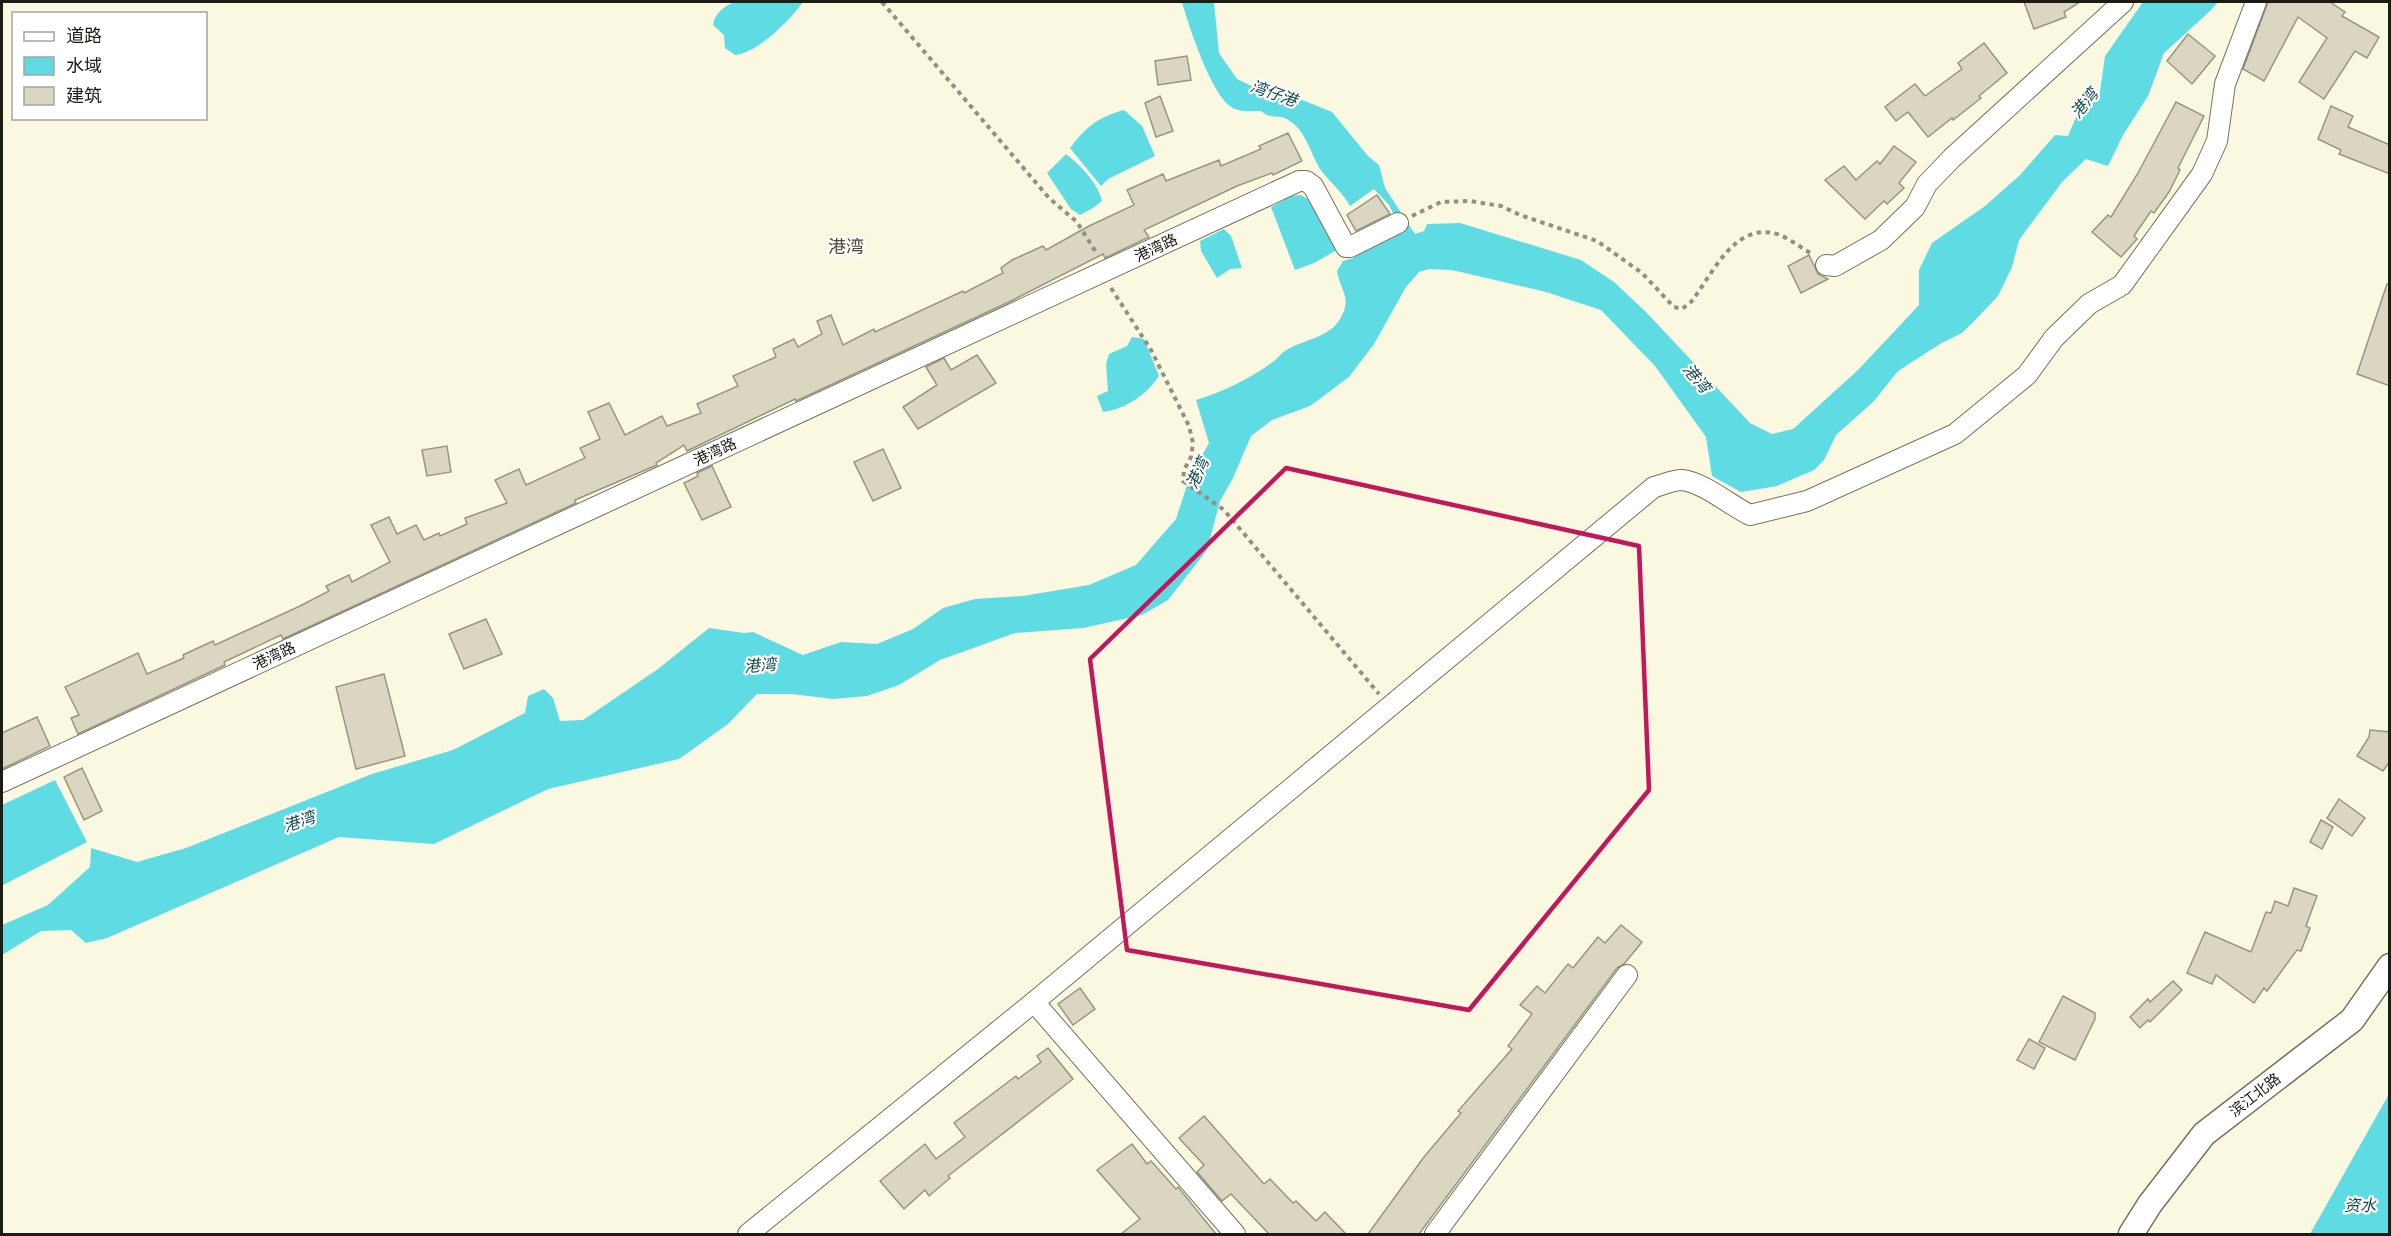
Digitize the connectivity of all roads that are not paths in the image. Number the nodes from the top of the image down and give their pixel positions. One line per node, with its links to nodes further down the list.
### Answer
1 (2123, 2): 4 (street)
2 (2256, 2): 8 (street)
3 (1398, 223): 5 (street, 港湾路)
4 (1826, 266)
5 (2, 782)
6 (2390, 966): 12 (street, 滨江北路)
7 (1628, 975): 11 (street)
8 (1034, 1002): 9 (street); 10 (street)
9 (748, 1234)
10 (1235, 1234)
11 (1435, 1234)
12 (2131, 1234)

